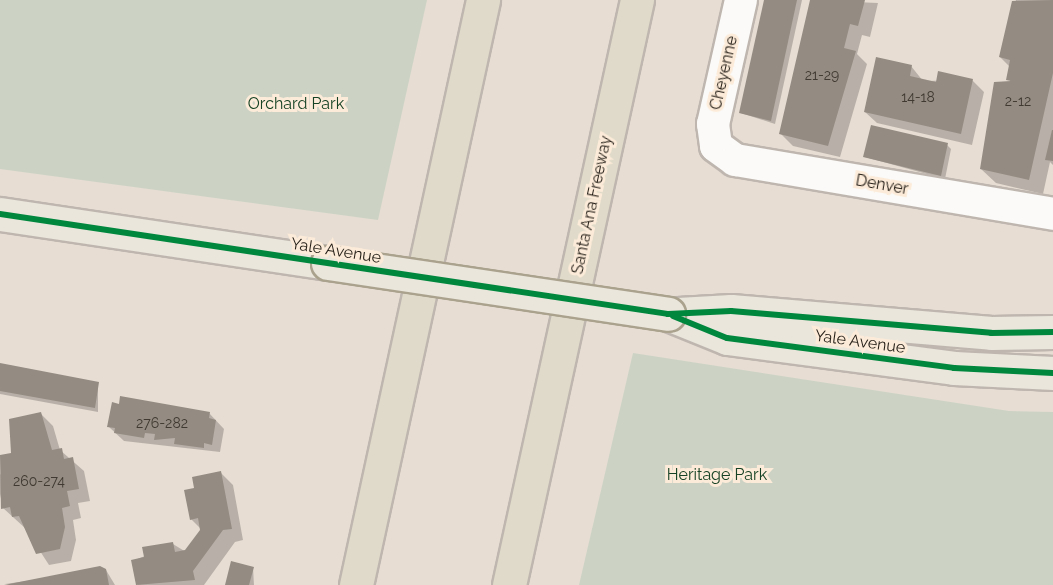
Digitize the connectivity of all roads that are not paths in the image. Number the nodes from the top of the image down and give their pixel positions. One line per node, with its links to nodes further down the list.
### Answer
1 (483, 0): 10 (highway)
2 (637, 0): 11 (highway, Santa Ana Freeway)
3 (741, 0): 4 (street, Cheyenne)
4 (716, 146): 6 (street, Denver)
5 (0, 214): 7 (main road, Yale Avenue, bridge)
6 (1053, 214)
7 (668, 314): 8 (main road, Yale Avenue); 9 (main road, Yale Avenue)
8 (1053, 332)
9 (1053, 372)
10 (356, 585)
11 (509, 585)

